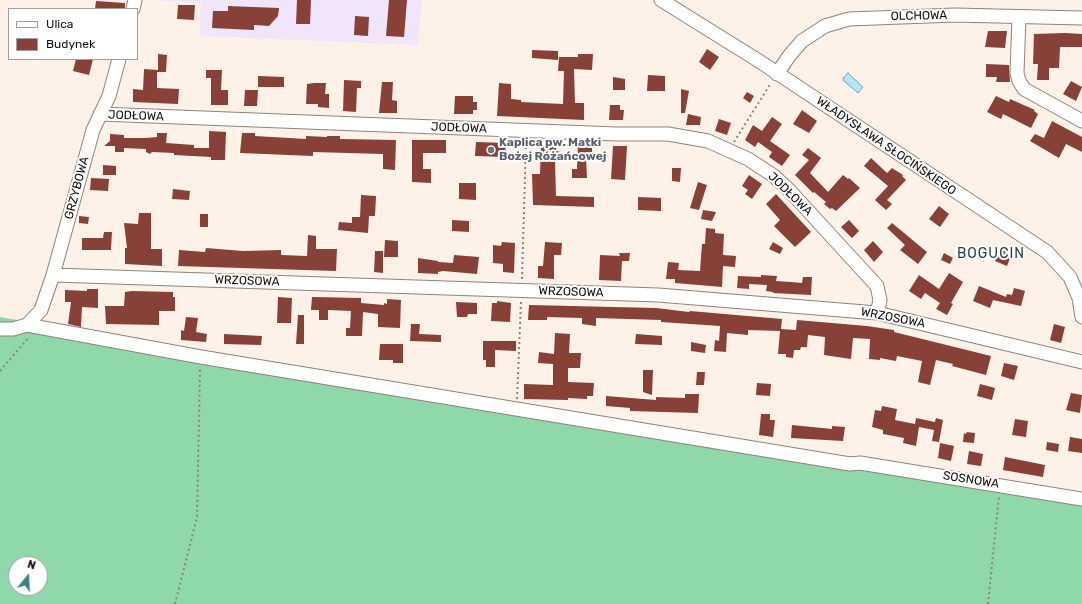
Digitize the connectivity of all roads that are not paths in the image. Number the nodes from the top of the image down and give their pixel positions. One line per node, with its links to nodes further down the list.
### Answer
1 (661, 0): 5 (street, WŁADYSŁAWA SŁOCIŃSKIEGO)
2 (1019, 17): 3 (street, OLCHOWA); 5 (street, OLCHOWA); 7 (street)
3 (1082, 18)
4 (119, 60): 6 (street, GRZYBOWA)
5 (777, 74): 10 (street, WŁADYSŁAWA SŁOCIŃSKIEGO)
6 (100, 114): 8 (street, GRZYBOWA); 9 (street, JODŁOWA)
7 (1082, 120)
8 (53, 275): 9 (street, WRZOSOWA); 11 (street, GRZYBOWA)
9 (877, 313): 13 (street, WRZOSOWA)
10 (1082, 317)
11 (34, 323): 12 (street); 14 (street, SOSNOWA)
12 (0, 329)
13 (1082, 362)
14 (1082, 499)

